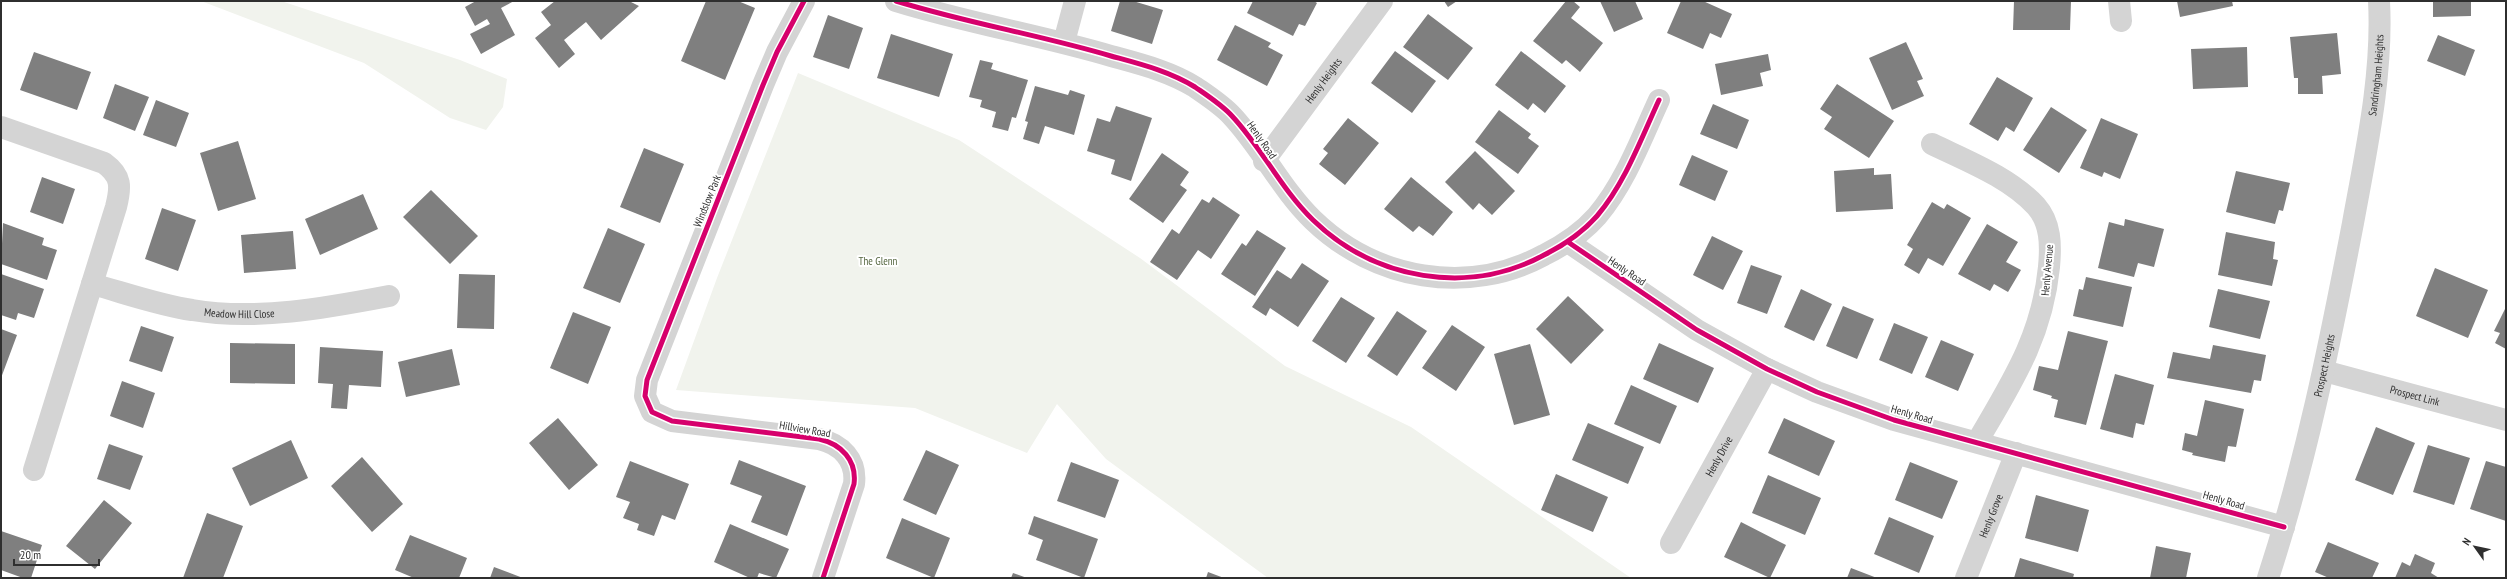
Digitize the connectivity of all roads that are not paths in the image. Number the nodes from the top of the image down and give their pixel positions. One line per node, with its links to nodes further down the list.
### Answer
1 (804, 1): 17 (street, Windslow Park)
2 (896, 1): 6 (street, Henly Road)
3 (1075, 1): 6 (street)
4 (1382, 1): 11 (street, Henly Heights)
5 (2379, 1): 10 (street, Sandringham Heights)
6 (1064, 42): 11 (street, Henly Road)
7 (1659, 100): 12 (street, Henly Road)
8 (1, 128): 13 (street)
9 (1932, 144): 19 (street, Henly Avenue)
10 (2366, 149): 16 (street, Prospect Heights)
11 (1264, 161): 12 (street, Henly Road)
12 (1568, 242): 15 (street, Henly Road)
13 (92, 284): 14 (street, Meadow Hill Close); 21 (street)
14 (390, 296)
15 (1767, 369): 19 (street, Henly Road); 23 (street, Henly Drive)
16 (2324, 371): 18 (street, Prospect Link); 22 (street, Prospect Heights)
17 (652, 412): 24 (street, Hillview Road)
18 (2506, 420)
19 (1978, 442): 20 (street, Henly Road)
20 (2016, 453): 22 (street, Henly Road); 25 (street, Henly Grove)
21 (34, 470)
22 (2284, 527): 26 (street, Prospect Heights)
23 (1671, 543)
24 (823, 578)
25 (1966, 578)
26 (2268, 578)

